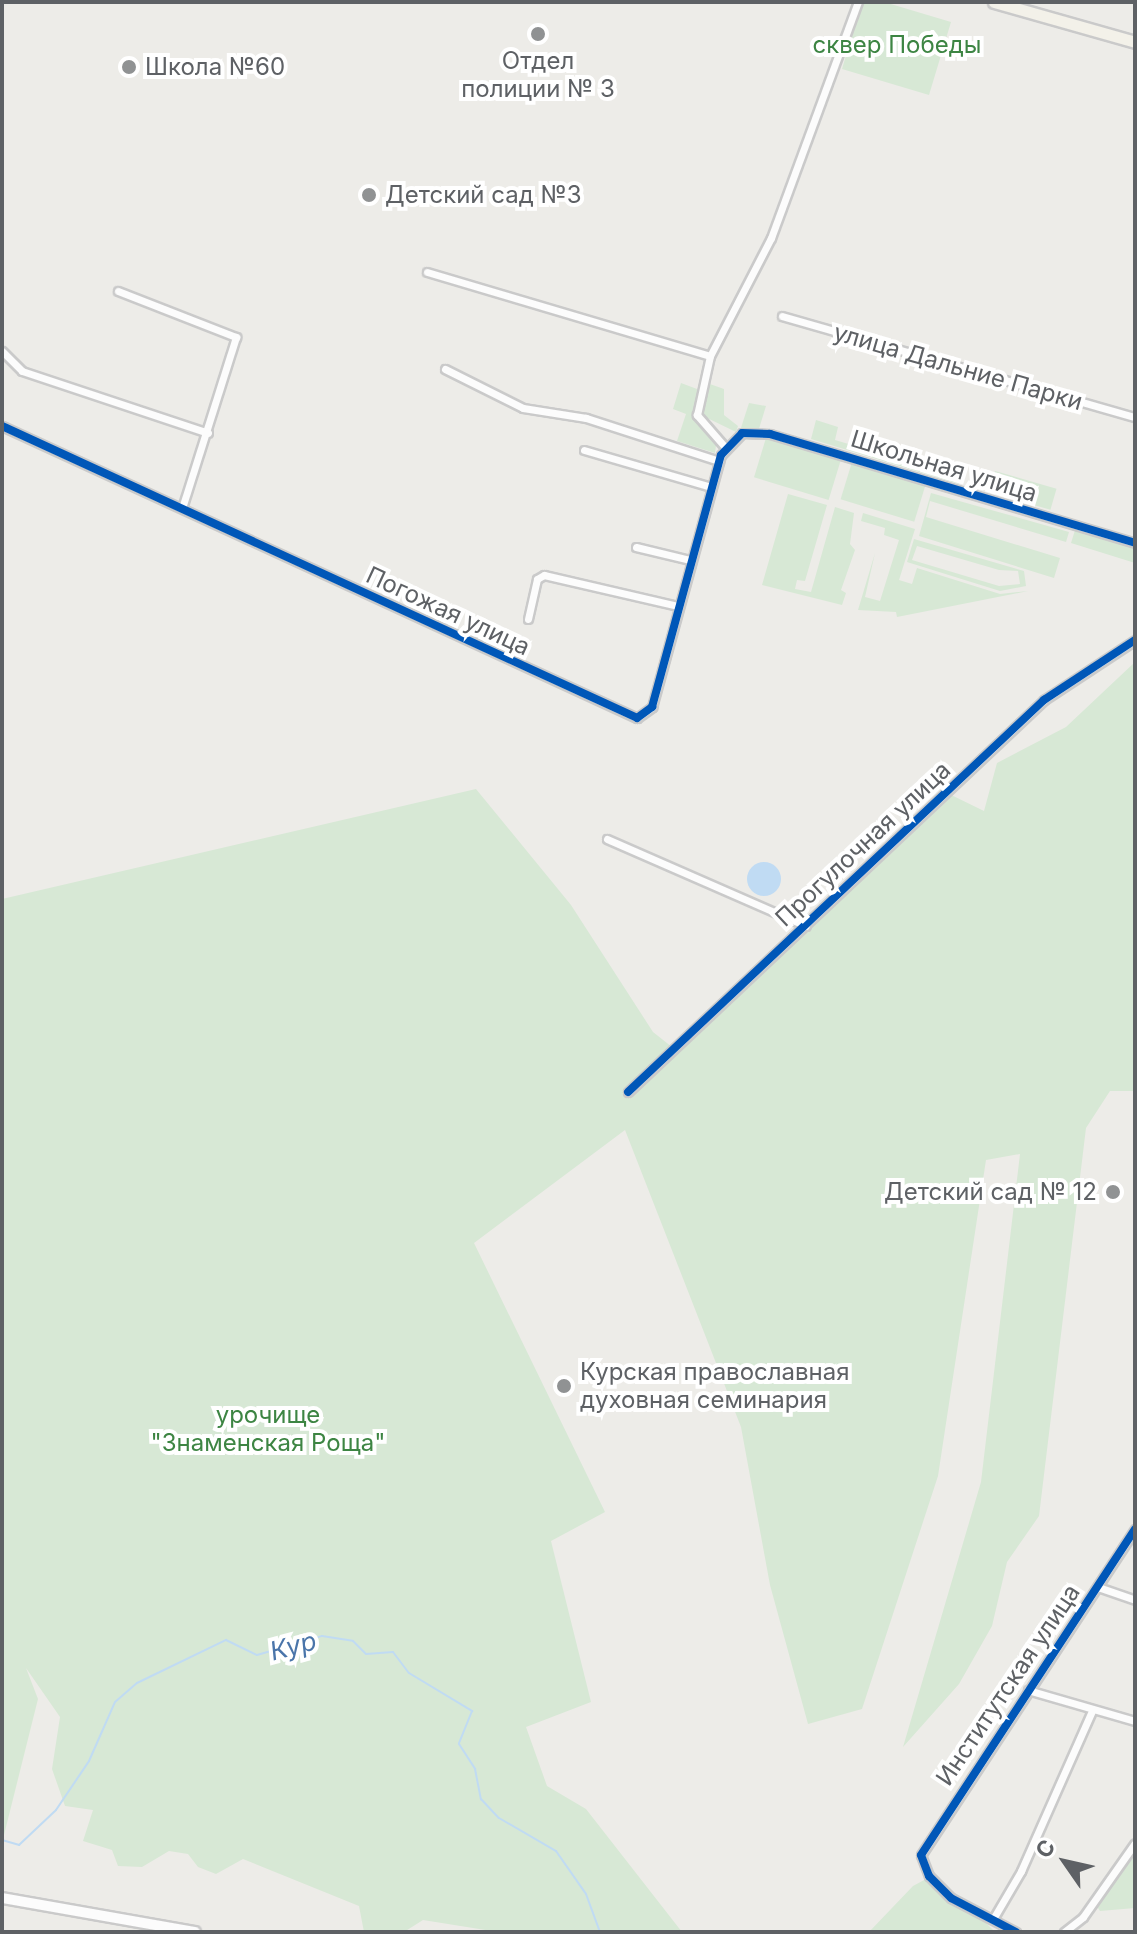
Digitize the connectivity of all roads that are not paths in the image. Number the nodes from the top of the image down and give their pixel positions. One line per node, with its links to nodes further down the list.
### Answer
1 (858, 2): 8 (street)
2 (994, 2): 3 (main road)
3 (1135, 42)
4 (427, 272): 8 (street)
5 (118, 291): 12 (street)
6 (782, 316): 10 (street, улица Дальние Парки)
7 (2, 351): 12 (street)
8 (710, 356): 14 (street)
9 (445, 369): 16 (street)
10 (1135, 417)
11 (2, 426): 18 (street, Погожая улица)
12 (208, 433): 18 (street)
13 (742, 433): 14 (street, Погожая улица); 19 (street, Школьная улица)
14 (725, 447): 16 (street, Погожая улица)
15 (584, 450): 17 (street)
16 (719, 461): 17 (street, Погожая улица)
17 (711, 487): 21 (street, Погожая улица)
18 (182, 508): 22 (street, Погожая улица)
19 (1135, 543)
20 (636, 547): 21 (street)
21 (690, 560): 22 (street, Погожая улица)
22 (678, 606): 23 (street)
23 (528, 619)
24 (1135, 640): 26 (street, Прогулочная улица)
25 (607, 839): 26 (street, Прогулочная улица)
26 (806, 926): 27 (street, Прогулочная улица)
27 (628, 1092)
28 (1135, 1529): 29 (street, Институтская улица)
29 (1098, 1587): 30 (street); 31 (street, Институтская улица)
30 (1135, 1600)
31 (1028, 1690): 32 (street); 36 (street, Институтская улица)
32 (1092, 1711): 33 (street); 36 (street)
33 (1135, 1721)
34 (1135, 1843): 39 (street)
35 (2, 1898): 38 (main road)
36 (993, 1919): 37 (street)
37 (1012, 1930)
38 (195, 1932)
39 (1064, 1932)

